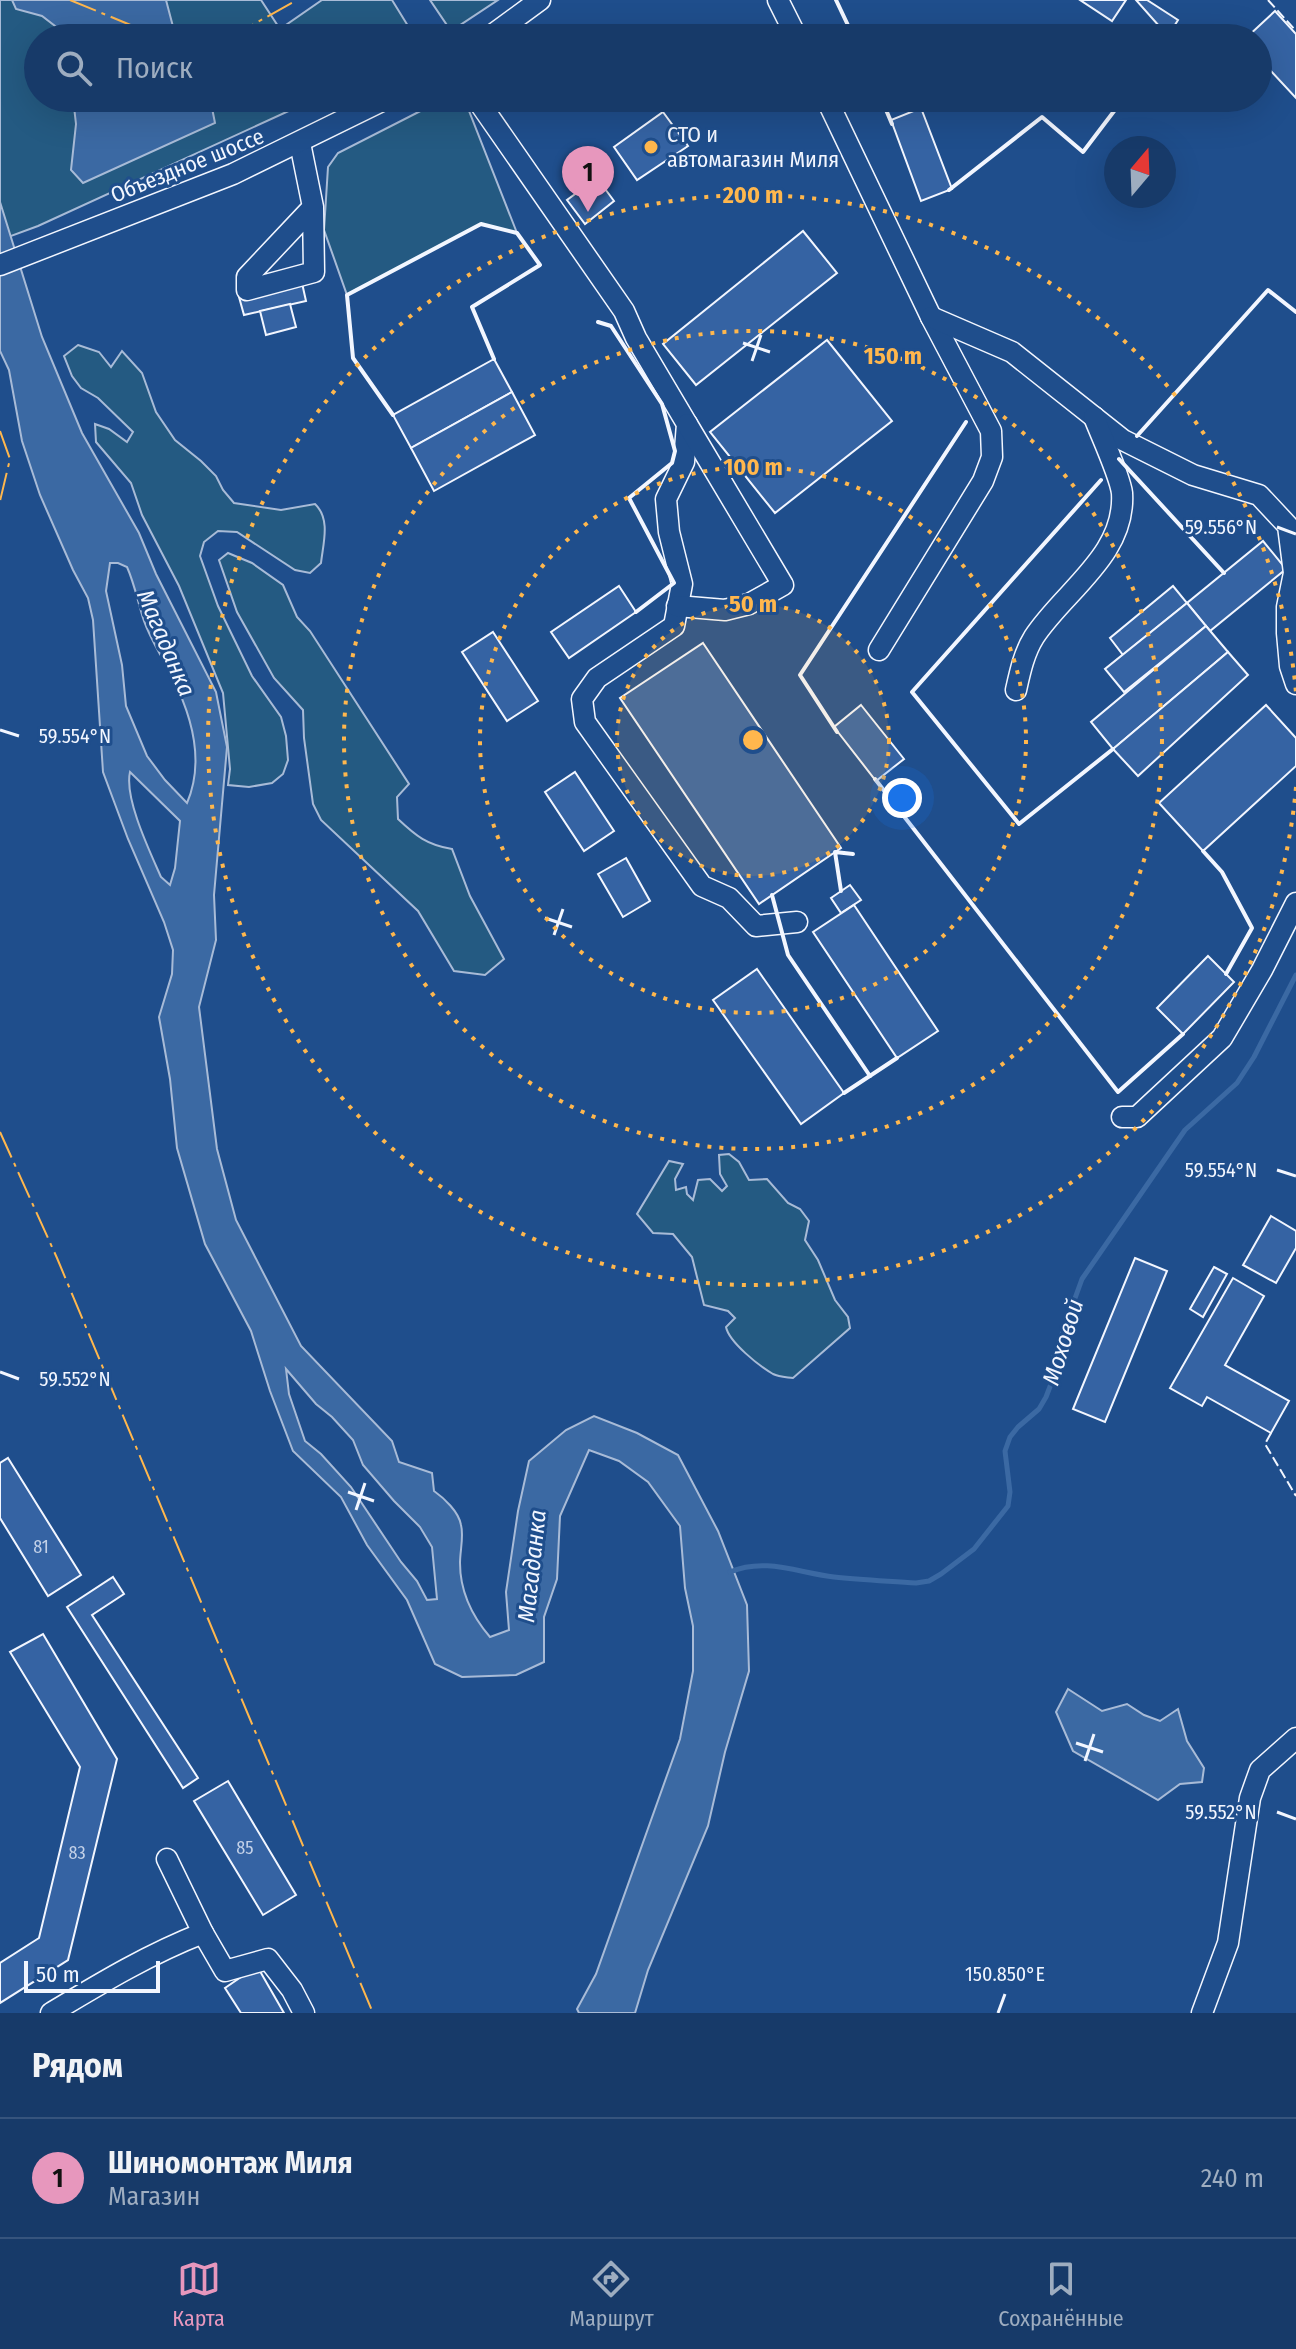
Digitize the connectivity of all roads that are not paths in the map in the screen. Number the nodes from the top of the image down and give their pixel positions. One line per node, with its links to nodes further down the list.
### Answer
1 (540, 0): 3 (street)
2 (778, 0): 4 (street)
3 (507, 24)
4 (790, 24)
5 (361, 112): 8 (street, Объездное шоссе)
6 (486, 112): 13 (street)
7 (833, 112): 11 (street)
8 (300, 143): 9 (street); 10 (street, Объездное шоссе)
9 (313, 207)
10 (0, 265)
11 (931, 317): 12 (street); 15 (street)
12 (1094, 417): 16 (street); 17 (street)
13 (687, 424): 14 (street); 14 (street)
14 (677, 606): 19 (street)
15 (879, 650)
16 (1296, 684)
17 (1016, 690)
18 (1296, 903): 20 (street)
19 (797, 922)
20 (1122, 1117)
21 (1296, 1738): 26 (street)
22 (167, 1859): 23 (street)
23 (203, 1933): 24 (street); 25 (street)
24 (51, 2013)
25 (304, 2013)
26 (1202, 2013)

